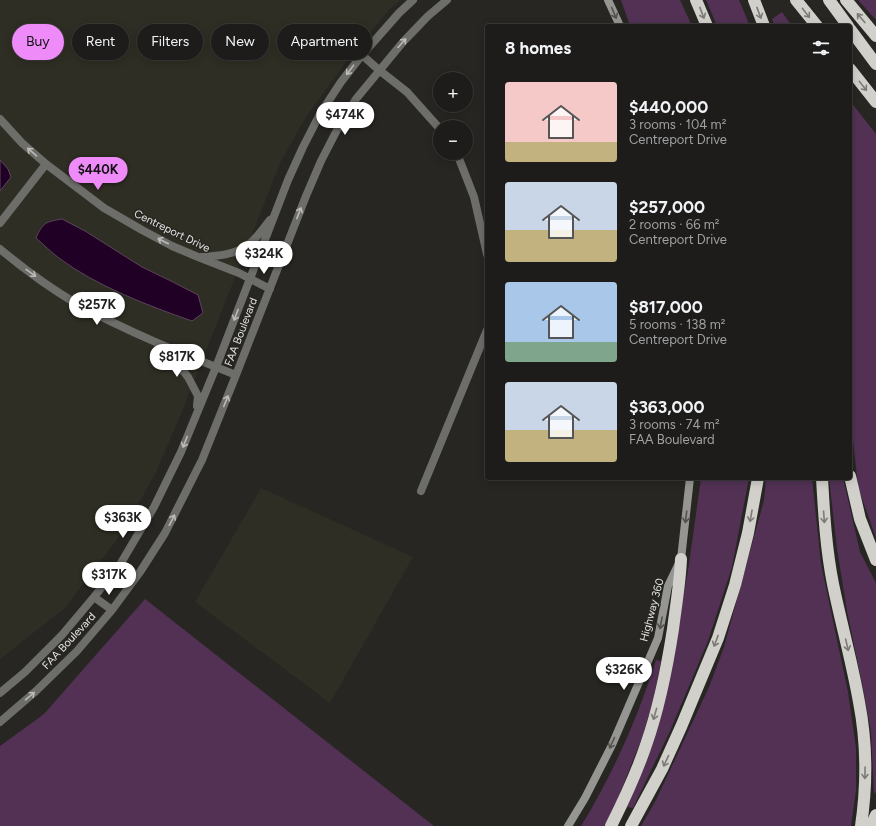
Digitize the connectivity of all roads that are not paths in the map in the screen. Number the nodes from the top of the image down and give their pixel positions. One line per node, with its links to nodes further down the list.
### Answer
1 (413, 0): 16 (street, FAA Boulevard)
2 (447, 0): 20 (street, FAA Boulevard, one-way to 2)
3 (608, 0): 9 (main road, one-way to 9)
4 (696, 0): 10 (highway, one-way to 10)
5 (754, 0): 11 (highway, one-way to 11)
6 (796, 0): 12 (highway, one-way to 12)
7 (828, 0): 13 (highway)
8 (846, 0): 15 (highway, one-way to 8)
9 (619, 24)
10 (706, 24)
11 (763, 24)
12 (814, 24)
13 (846, 24)
14 (852, 32): 19 (highway)
15 (876, 36)
16 (372, 43)
17 (358, 60): 27 (street, FAA Boulevard, one-way to 27)
18 (368, 60): 20 (street)
19 (876, 64)
20 (379, 70): 24 (street); 33 (street, FAA Boulevard, one-way to 20)
21 (852, 72): 22 (highway, one-way to 22)
22 (876, 102)
23 (0, 119): 26 (street, Centreport Drive, one-way to 23)
24 (433, 121)
25 (460, 160): 29 (street)
26 (46, 164): 28 (street); 31 (street, Centreport Drive, one-way to 26)
27 (274, 217): 31 (street); 32 (street, FAA Boulevard)
28 (0, 223)
29 (485, 245)
30 (0, 249): 35 (street, one-way to 35)
31 (198, 257): 32 (street, Centreport Drive)
32 (250, 279): 33 (street, Centreport Drive); 36 (street, FAA Boulevard, one-way to 36)
33 (270, 288): 37 (street, FAA Boulevard)
34 (485, 335): 43 (street)
35 (160, 343): 36 (street); 38 (street)
36 (216, 367): 37 (street); 38 (street, FAA Boulevard)
37 (236, 375): 47 (street, FAA Boulevard, one-way to 37)
38 (197, 413): 46 (street, FAA Boulevard, one-way to 46)
39 (690, 480): 44 (main road, Highway 360, one-way to 44)
40 (758, 480): 53 (highway, one-way to 53)
41 (822, 480): 54 (highway, one-way to 54)
42 (851, 480): 45 (highway)
43 (420, 491)
44 (681, 559): 51 (main road, Highway 360, one-way to 51); 52 (highway, one-way to 52)
45 (876, 560)
46 (94, 597): 47 (street); 48 (street, FAA Boulevard)
47 (112, 610): 49 (street, FAA Boulevard, one-way to 47)
48 (0, 693)
49 (0, 722)
50 (876, 815): 55 (highway)
51 (568, 826)
52 (611, 826)
53 (631, 826)
54 (860, 826)
55 (870, 826)

